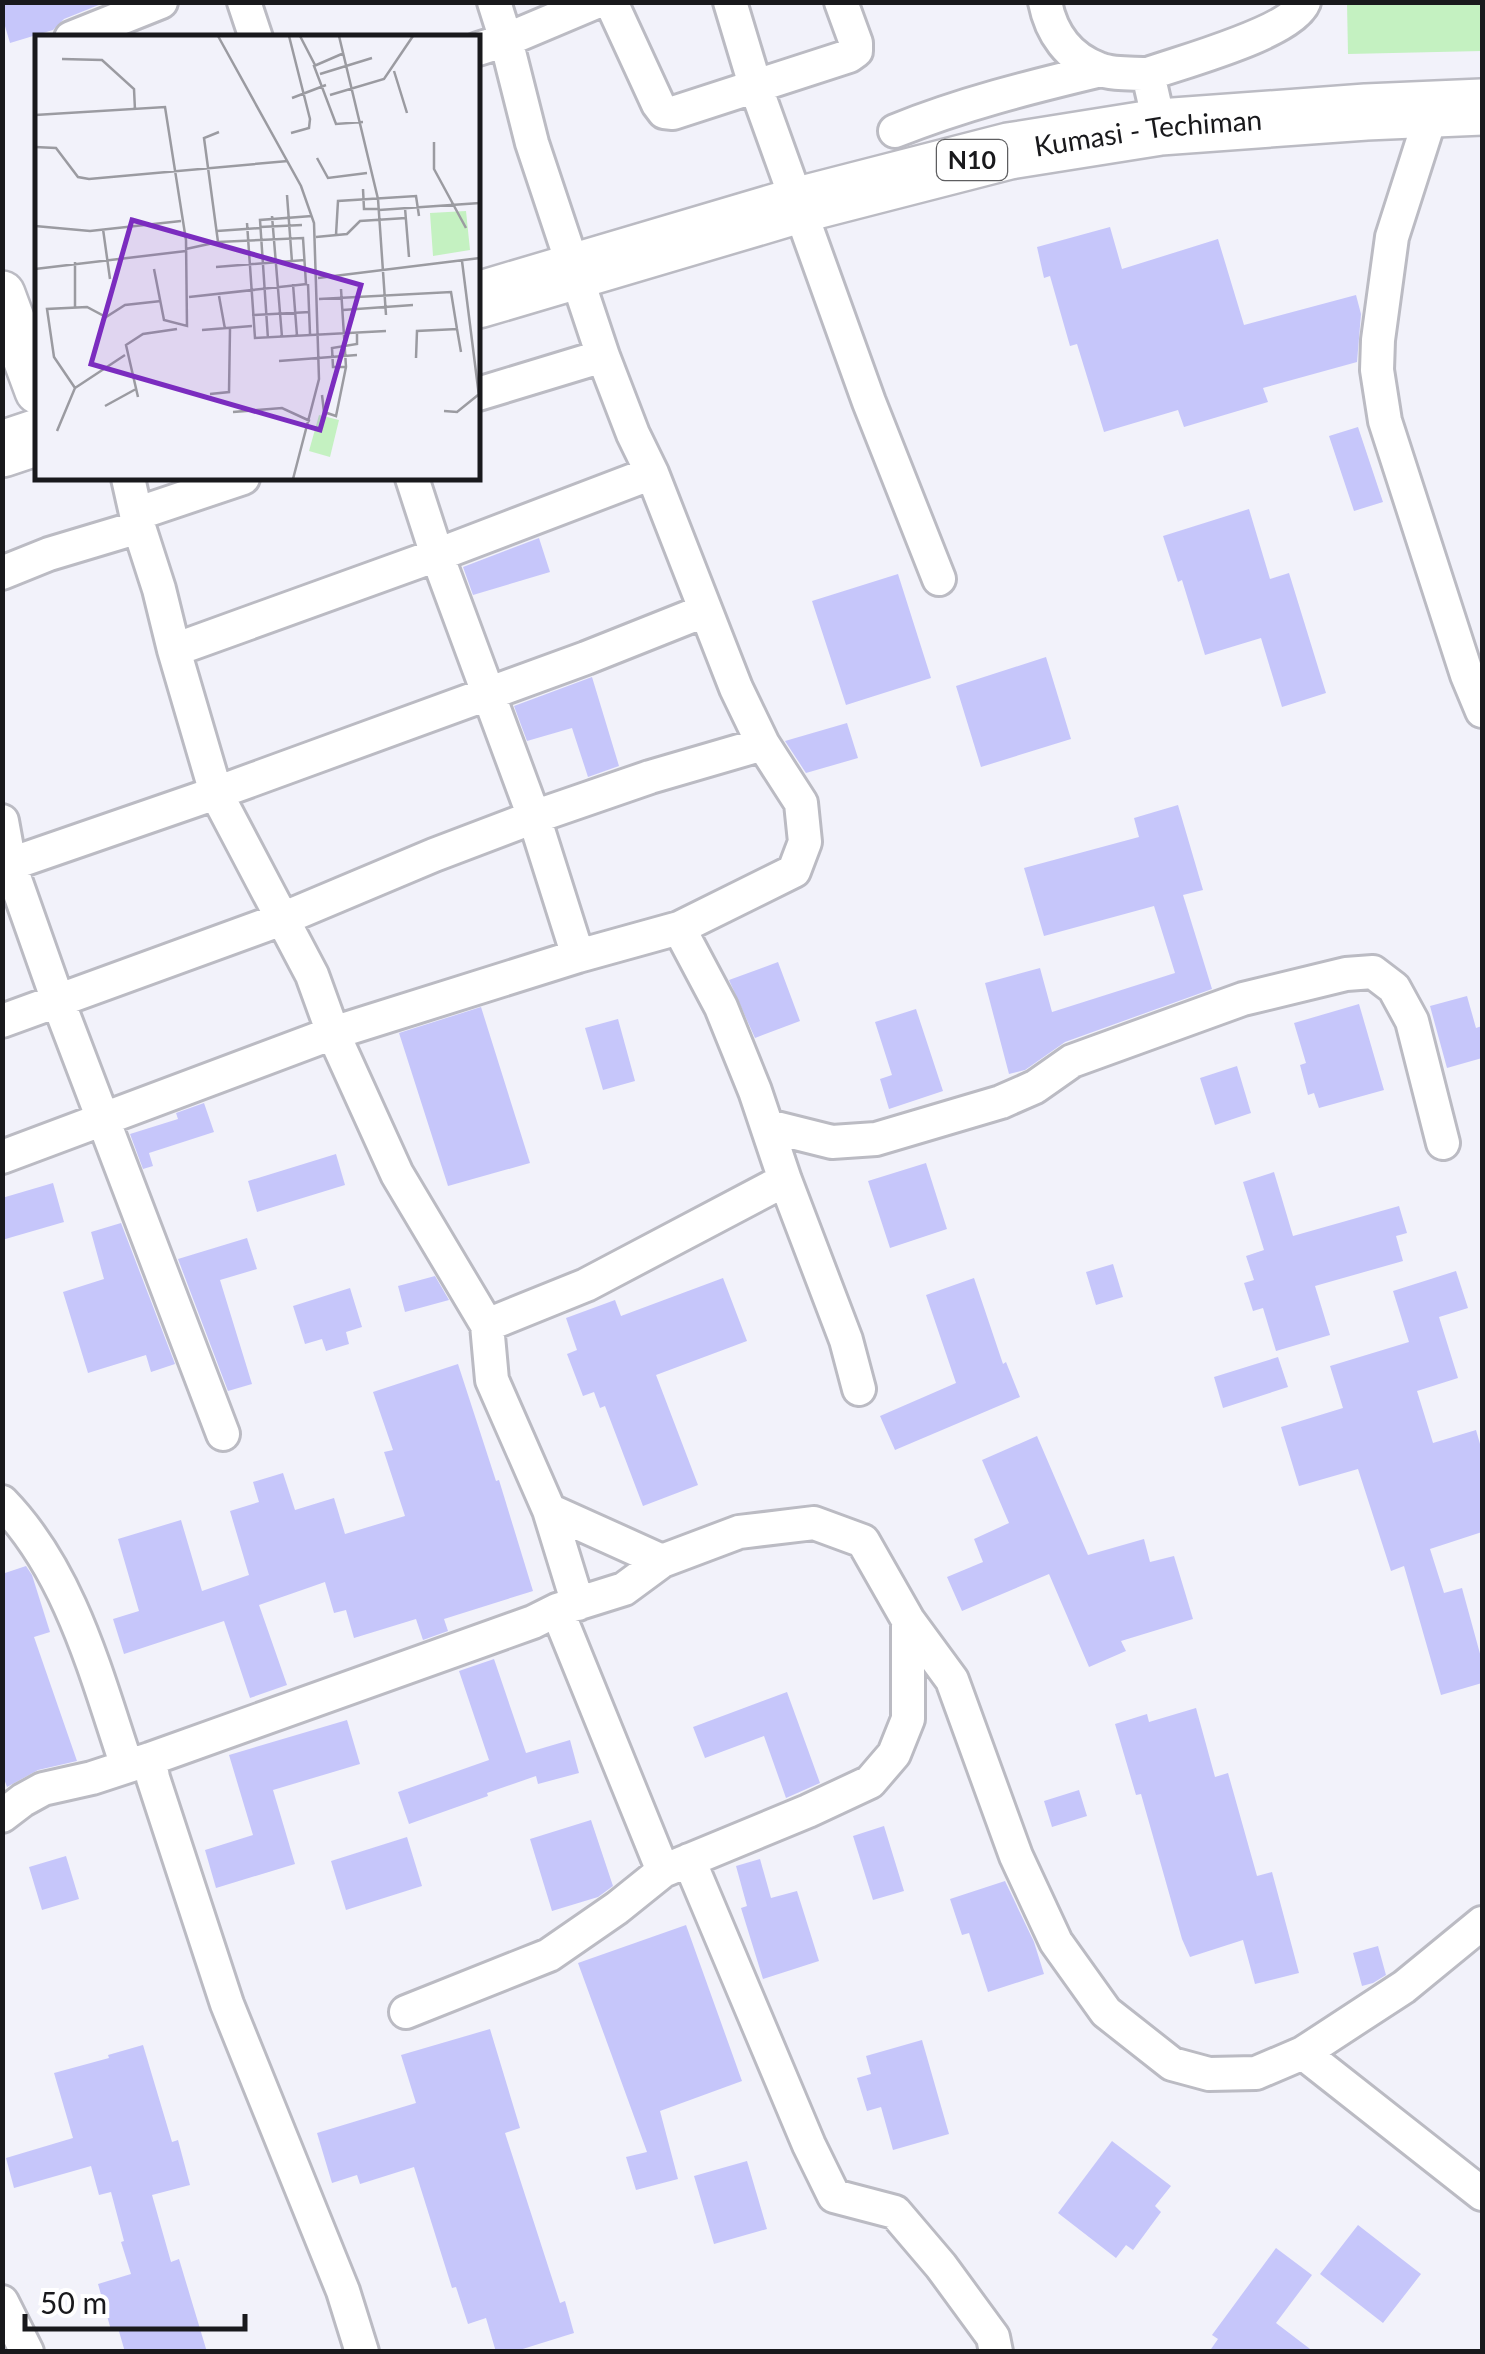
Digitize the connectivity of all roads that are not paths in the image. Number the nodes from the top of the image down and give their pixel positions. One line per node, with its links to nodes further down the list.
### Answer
1 (244, 2): 11 (street)
2 (494, 2): 12 (street)
3 (596, 2): 12 (street)
4 (611, 2): 15 (street)
5 (730, 2): 15 (street)
6 (841, 2): 15 (street)
7 (1045, 2): 13 (street)
8 (1304, 2): 14 (street)
9 (143, 14): 10 (street)
10 (80, 35)
11 (255, 35)
12 (492, 44): 20 (street)
13 (1101, 70): 14 (street); 18 (street)
14 (1148, 74): 17 (street)
15 (756, 85): 19 (street)
16 (1458, 108): 17 (highway, Kumasi - Techiman / N10); 39 (street)
17 (1160, 127): 19 (highway, Kumasi - Techiman / N10)
18 (894, 131)
19 (800, 205): 20 (highway, Kumasi - Techiman / N10); 35 (street)
20 (574, 270): 22 (highway, Kumasi - Techiman / N10); 23 (street)
21 (2, 294): 24 (main road)
22 (480, 299)
23 (603, 356): 25 (street); 28 (street)
24 (35, 383)
25 (480, 393)
26 (35, 438): 27 (highway)
27 (2, 448)
28 (652, 473): 33 (street); 36 (street)
29 (128, 480): 32 (street)
30 (238, 480): 32 (street)
31 (413, 480): 33 (street)
32 (137, 521): 34 (street); 37 (street)
33 (437, 555): 37 (street); 38 (street)
34 (2, 573)
35 (939, 580)
36 (704, 611): 38 (street); 40 (street)
37 (174, 650): 41 (street)
38 (488, 694): 41 (street); 42 (street)
39 (1482, 711)
40 (763, 744): 42 (street); 46 (street)
41 (216, 792): 44 (street); 45 (street)
42 (534, 817): 45 (street); 47 (street)
43 (2, 821): 44 (street)
44 (6, 866): 48 (street)
45 (282, 919): 48 (street); 50 (street)
46 (679, 928): 47 (street); 52 (street)
47 (578, 956): 50 (street)
48 (58, 1001): 49 (street); 51 (street)
49 (2, 1020)
50 (334, 1033): 51 (street); 56 (street)
51 (105, 1119): 54 (street); 58 (street)
52 (768, 1126): 53 (street); 55 (street)
53 (1443, 1143)
54 (2, 1157)
55 (785, 1180): 56 (street); 57 (street)
56 (487, 1326): 60 (street)
57 (859, 1389)
58 (223, 1434)
59 (2, 1502): 64 (street)
60 (548, 1510): 61 (street); 62 (street)
61 (662, 1561): 62 (street); 63 (street)
62 (567, 1607): 64 (street); 66 (street)
63 (908, 1620): 66 (street); 69 (street)
64 (139, 1762): 65 (street); 73 (street)
65 (2, 1816)
66 (676, 1866): 68 (street); 74 (street)
67 (1482, 1924): 69 (street)
68 (406, 2012)
69 (1303, 2054): 70 (street)
70 (1482, 2194)
71 (2, 2302): 72 (street)
72 (27, 2352)
73 (362, 2352)
74 (996, 2352)

